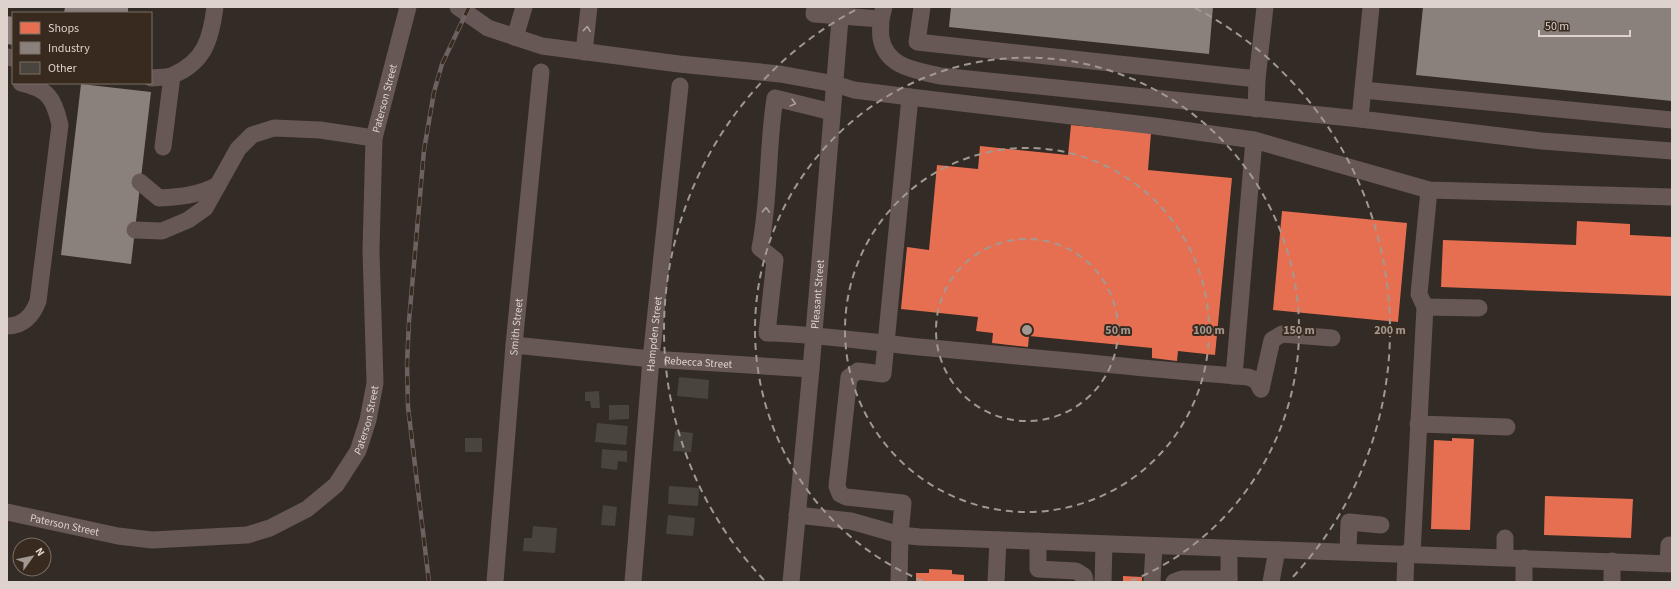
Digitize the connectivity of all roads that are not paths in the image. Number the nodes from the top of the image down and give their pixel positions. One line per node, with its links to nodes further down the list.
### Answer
1 (215, 7): 15 (street)
2 (408, 7): 27 (street, Paterson Street)
3 (458, 7): 12 (street)
4 (524, 7): 12 (street)
5 (589, 7): 13 (street, one-way to 5)
6 (815, 7): 10 (street)
7 (922, 7): 17 (street)
8 (1265, 7): 17 (street)
9 (1372, 7): 21 (street)
10 (841, 11): 11 (street); 19 (street, Pleasant Street)
11 (882, 13): 23 (street)
12 (515, 37): 13 (street)
13 (584, 52): 19 (street)
14 (541, 72): 42 (street, Smith Street)
15 (172, 76): 16 (street); 29 (street)
16 (152, 78)
17 (1257, 79): 23 (street)
18 (25, 84): 38 (street)
19 (835, 84): 22 (street); 24 (street, Pleasant Street)
20 (680, 86): 43 (street, Hampden Street)
21 (1363, 90): 25 (street); 26 (street)
22 (910, 97): 28 (street); 41 (street)
23 (1256, 109): 25 (street)
24 (832, 112): 39 (street, Pleasant Street); 39 (street, one-way to 24)
25 (1360, 119): 30 (street)
26 (1672, 120)
27 (374, 138): 32 (street); 48 (street, Paterson Street)
28 (1254, 140): 33 (street); 45 (street)
29 (163, 146)
30 (1672, 151)
31 (140, 182): 32 (street)
32 (218, 185): 35 (street)
33 (1429, 190): 34 (street); 36 (street)
34 (1672, 197)
35 (135, 230)
36 (1424, 307): 37 (street); 46 (street)
37 (1478, 308)
38 (7, 326)
39 (814, 336): 41 (street); 44 (street, Pleasant Street)
40 (1332, 338): 45 (street)
41 (886, 344): 45 (street); 51 (street)
42 (514, 345): 43 (street, Rebecca Street); 67 (street, Smith Street)
43 (651, 359): 44 (street, Rebecca Street); 68 (street, Hampden Street)
44 (811, 369): 49 (street, Pleasant Street)
45 (1234, 376)
46 (1418, 424): 47 (street); 61 (street)
47 (1507, 427)
48 (7, 512)
49 (797, 515): 51 (street); 69 (street, Pleasant Street)
50 (1381, 525): 60 (street)
51 (900, 535): 53 (street); 70 (street)
52 (1505, 538): 62 (street)
53 (998, 540): 54 (street); 71 (street)
54 (1038, 541): 55 (street); 72 (street)
55 (1104, 544): 57 (street); 73 (street)
56 (1669, 545): 65 (street)
57 (1154, 546): 58 (street); 74 (street)
58 (1229, 549): 59 (street); 66 (street)
59 (1277, 550): 60 (street); 76 (street)
60 (1348, 551): 61 (street)
61 (1409, 553): 62 (street); 77 (street)
62 (1505, 557): 63 (street)
63 (1524, 558): 64 (street); 78 (street)
64 (1612, 561): 65 (street); 79 (street)
65 (1670, 564)
66 (1229, 581): 75 (street)
67 (495, 582)
68 (633, 582)
69 (791, 582)
70 (899, 582)
71 (996, 582)
72 (1085, 582)
73 (1103, 582)
74 (1152, 582)
75 (1175, 582)
76 (1271, 582)
77 (1405, 582)
78 (1524, 582)
79 (1612, 582)

